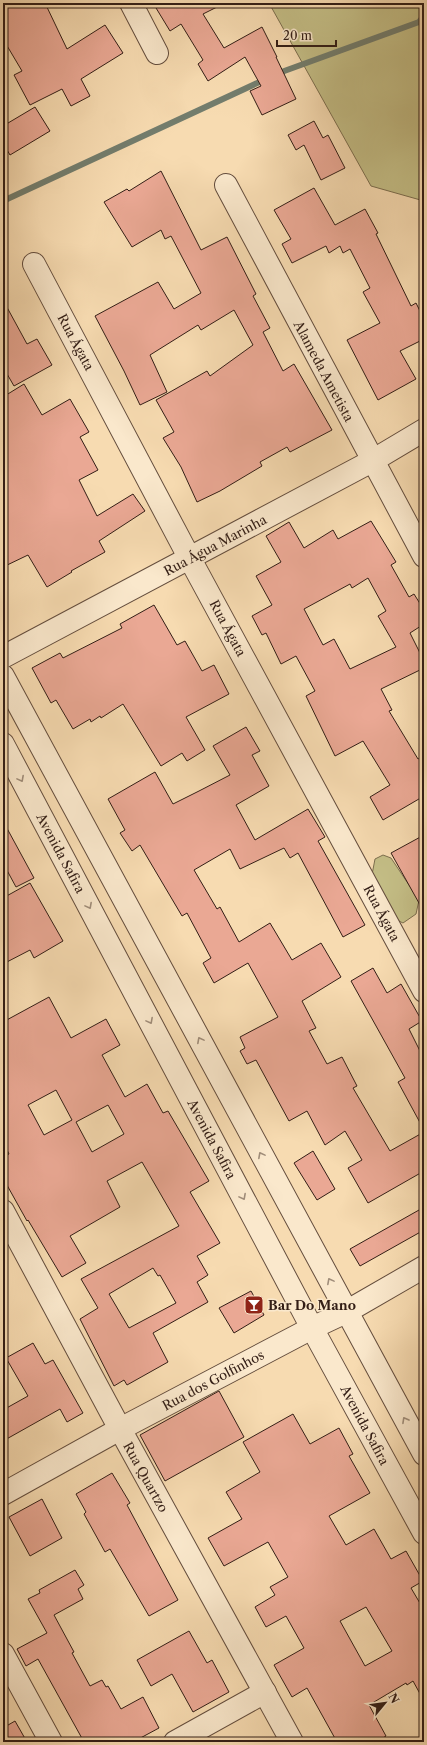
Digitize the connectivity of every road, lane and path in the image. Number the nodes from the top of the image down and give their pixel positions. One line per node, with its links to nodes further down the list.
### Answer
1 (130, 3): 2 (street)
2 (157, 53)
3 (226, 185): 6 (street, Alameda Ametista)
4 (34, 264): 8 (street, Rua Ágata)
5 (424, 430): 6 (street, Rua Água Marinha)
6 (372, 461): 7 (street, Alameda Ametista); 8 (street, Rua Água Marinha)
7 (424, 556)
8 (190, 559): 9 (street, Rua Água Marinha); 12 (street, Rua Ágata)
9 (3, 657)
10 (3, 676): 15 (street, one-way to 10)
11 (3, 744): 16 (street, Avenida Safira, one-way to 16)
12 (424, 991)
13 (3, 1211): 17 (street, Rua Quartzo)
14 (424, 1266): 15 (street, Rua dos Golfinhos)
15 (346, 1312): 16 (street, Rua dos Golfinhos); 18 (street, one-way to 15)
16 (312, 1328): 17 (street, Rua dos Golfinhos); 20 (street, Avenida Safira)
17 (120, 1430): 19 (street, Rua dos Golfinhos); 22 (street, Rua Quartzo)
18 (424, 1454)
19 (3, 1494)
20 (424, 1533)
21 (3, 1654): 23 (street)
22 (265, 1692): 24 (street); 25 (street, Rua Quartzo)
23 (51, 1742)
24 (175, 1742)
25 (292, 1742)

